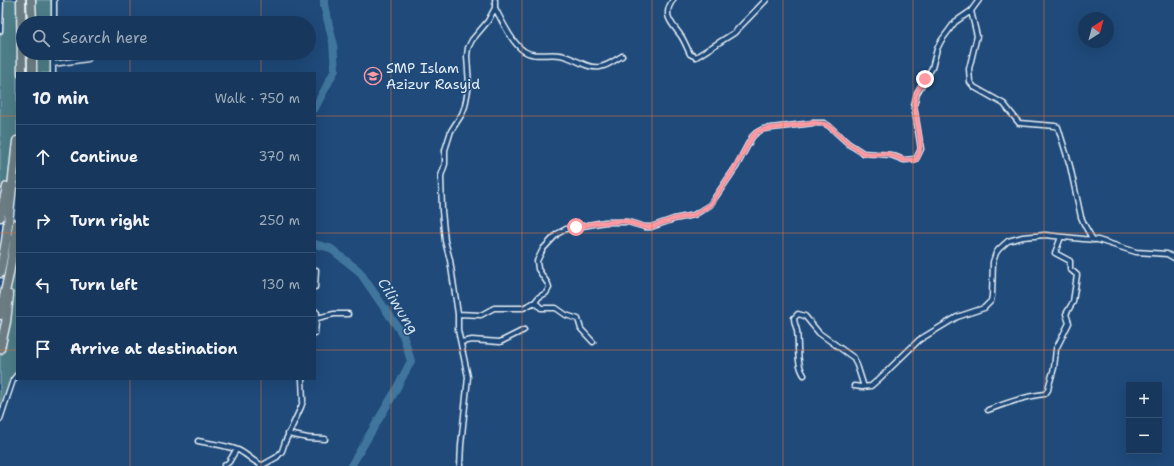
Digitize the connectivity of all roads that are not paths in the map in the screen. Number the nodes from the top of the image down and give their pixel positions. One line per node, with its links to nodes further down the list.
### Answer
1 (1, 0): 14 (street)
2 (20, 0): 11 (highway)
3 (32, 0): 12 (highway)
4 (54, 0): 13 (street)
5 (494, 0): 9 (street)
6 (673, 0): 7 (street)
7 (766, 0)
8 (979, 0): 10 (street)
9 (494, 8): 15 (street); 36 (street)
10 (971, 11): 29 (street); 33 (street)
11 (20, 16)
12 (32, 16)
13 (54, 16)
14 (0, 31)
15 (622, 56)
16 (22, 60): 21 (highway)
17 (32, 60): 22 (highway)
18 (53, 60): 20 (street)
19 (81, 60): 20 (street)
20 (53, 64): 23 (street)
21 (22, 72)
22 (32, 72)
23 (53, 72)
24 (16, 141): 26 (highway)
25 (16, 150): 32 (highway)
26 (0, 217)
27 (16, 231): 30 (highway)
28 (1061, 237): 29 (street); 48 (street); 49 (street)
29 (1093, 240): 31 (street)
30 (12, 258): 37 (highway); 43 (highway)
31 (1174, 258)
32 (0, 274)
33 (535, 302): 36 (street); 42 (street)
34 (316, 312): 38 (street)
35 (348, 314): 38 (street)
36 (458, 314): 41 (street)
37 (0, 315)
38 (317, 318): 39 (street)
39 (316, 326)
40 (524, 330): 41 (street)
41 (461, 342): 57 (street)
42 (594, 342)
43 (0, 349)
44 (804, 375): 48 (street)
45 (16, 376): 50 (street)
46 (302, 380): 51 (street)
47 (854, 386): 48 (street)
48 (864, 387)
49 (988, 410)
50 (0, 419)
51 (288, 434): 52 (street); 55 (street)
52 (325, 439)
53 (198, 441): 54 (street)
54 (236, 450): 55 (street); 56 (street)
55 (262, 465)
56 (224, 466)
57 (460, 466)

